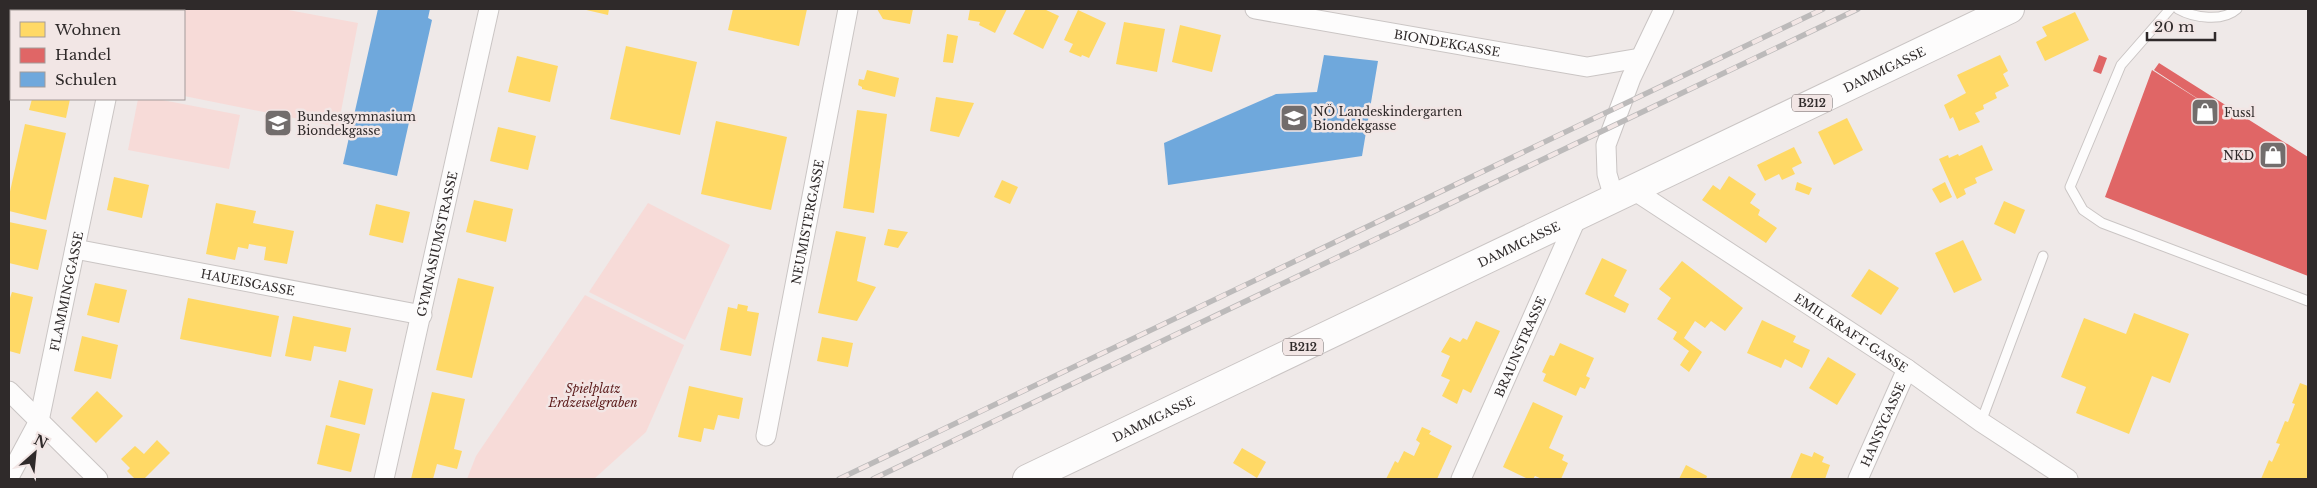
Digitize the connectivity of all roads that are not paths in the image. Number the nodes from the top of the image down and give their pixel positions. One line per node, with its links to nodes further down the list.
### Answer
1 (489, 9): 16 (street, GYMNASIUMSTRASSE)
2 (848, 9): 21 (street, NEUMISTERGASSE)
3 (1255, 9): 9 (street, BIONDEKGASSE)
4 (1664, 9): 9 (street)
5 (2010, 9): 11 (main road, DAMMGASSE / B212)
6 (2170, 9): 15 (lane)
7 (2178, 9): 8 (lane)
8 (2237, 9)
9 (1640, 58): 11 (street)
10 (106, 100): 13 (street, FLAMMINGGASSE)
11 (1623, 193): 12 (main road, DAMMGASSE / B212); 17 (street, EMIL KRAFT-GASSE)
12 (1578, 215): 25 (main road, DAMMGASSE / B212); 26 (street, BRAUNSTRASSE)
13 (75, 249): 16 (street, HAUEISGASSE); 19 (street, FLAMMINGGASSE)
14 (2043, 256): 20 (lane)
15 (2308, 301)
16 (422, 315): 24 (street, GYMNASIUMSTRASSE)
17 (1908, 369): 20 (street, EMIL KRAFT-GASSE); 27 (street, HANSYGASSE)
18 (9, 391): 19 (street)
19 (39, 421): 22 (street, FLAMMINGGASSE); 23 (street)
20 (1981, 422): 28 (street, EMIL KRAFT-GASSE)
21 (766, 436)
22 (9, 477)
23 (98, 479)
24 (384, 479)
25 (1027, 479)
26 (1461, 479)
27 (1858, 479)
28 (2068, 479)

